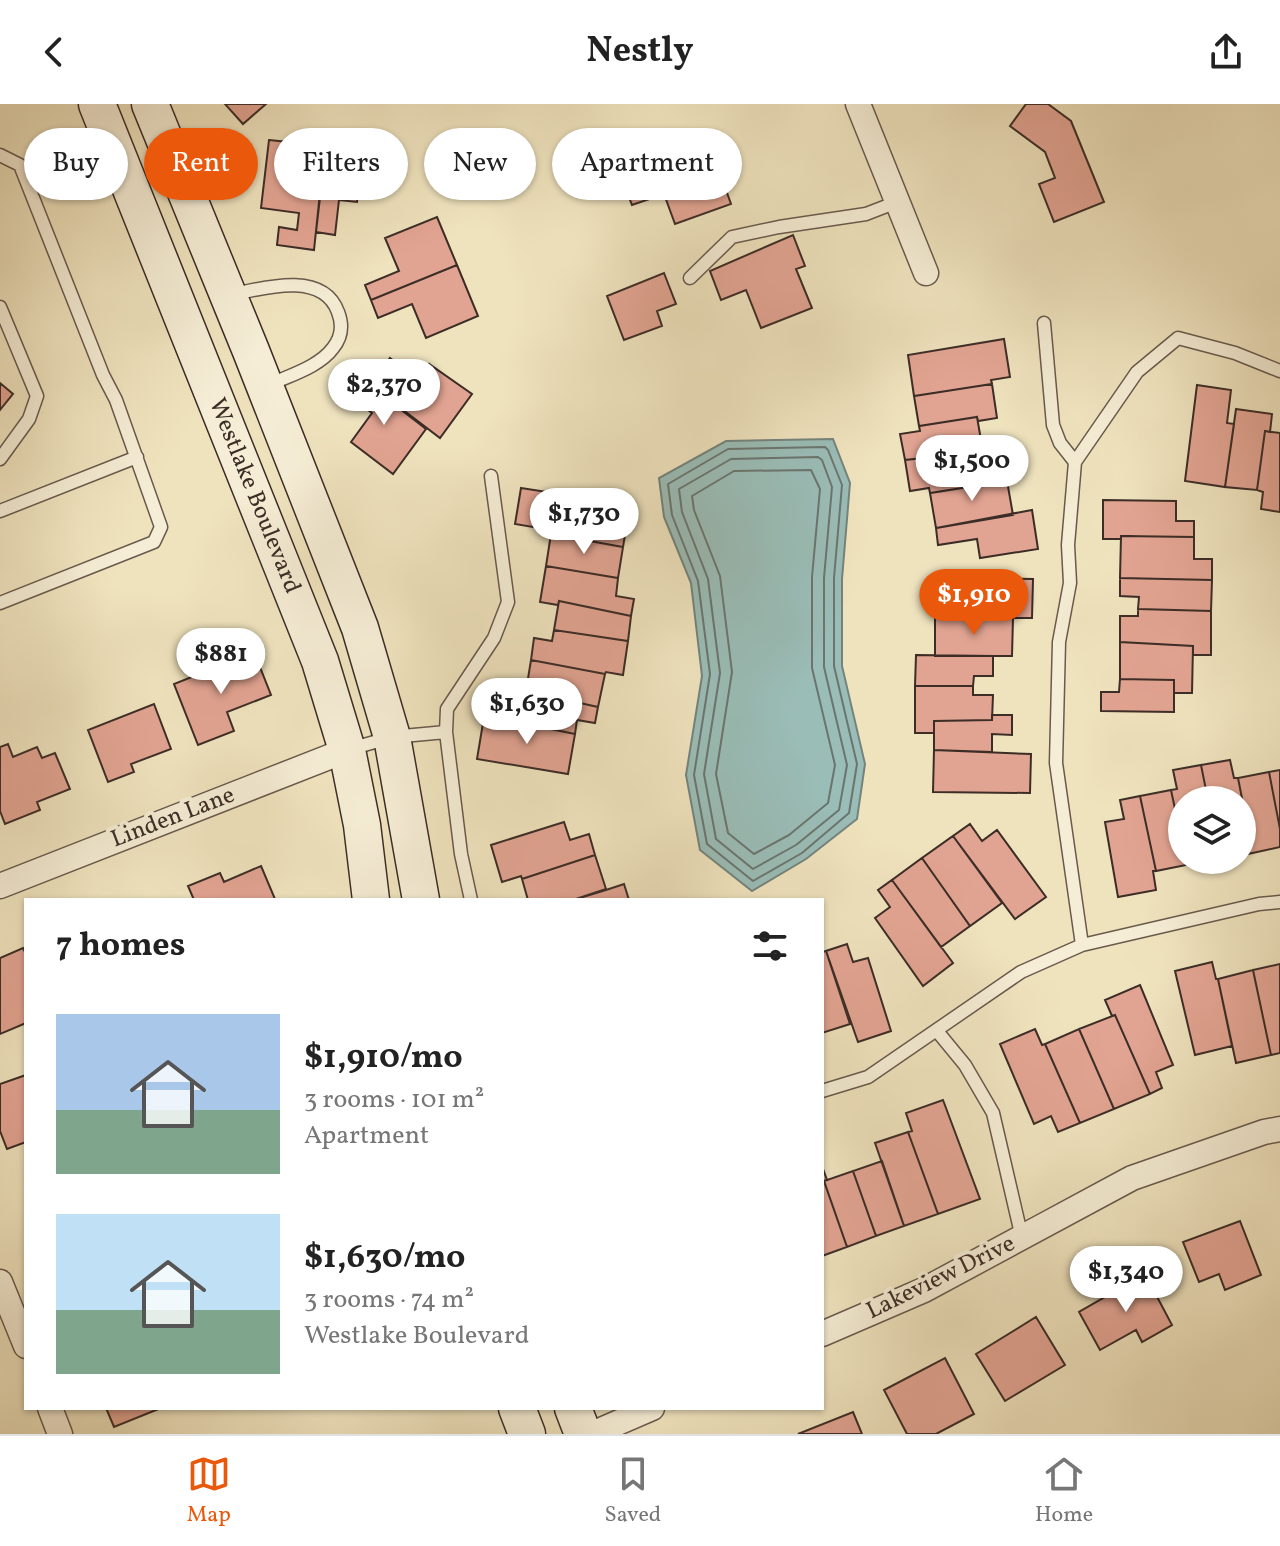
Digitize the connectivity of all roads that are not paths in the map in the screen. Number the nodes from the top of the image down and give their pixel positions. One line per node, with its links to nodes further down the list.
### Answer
1 (97, 104): 13 (street, Westlake Boulevard)
2 (150, 104): 8 (street, Westlake Boulevard)
3 (858, 104): 5 (street)
4 (0, 155): 16 (lane)
5 (897, 202): 6 (street); 7 (lane)
6 (926, 273)
7 (690, 278)
8 (229, 295): 12 (street, Westlake Boulevard); 15 (lane)
9 (0, 307): 10 (lane)
10 (3, 320): 17 (lane)
11 (1044, 323): 18 (lane)
12 (251, 351): 13 (street); 15 (street, Westlake Boulevard)
13 (204, 369): 24 (street, Westlake Boulevard)
14 (1280, 371): 18 (lane)
15 (266, 387): 23 (street, Westlake Boulevard)
16 (137, 457): 20 (lane); 21 (lane)
17 (0, 459)
18 (1075, 462): 30 (lane)
19 (491, 476): 22 (lane)
20 (0, 511)
21 (0, 603)
22 (446, 732): 23 (lane); 28 (lane)
23 (392, 737): 24 (lane); 27 (street, Westlake Boulevard)
24 (347, 750): 25 (street, Linden Lane); 26 (street, Westlake Boulevard)
25 (0, 886)
26 (371, 898)
27 (421, 898)
28 (471, 898)
29 (1280, 902): 30 (lane)
30 (1082, 945): 31 (lane)
31 (937, 1031): 32 (lane); 34 (lane)
32 (824, 1090)
33 (1280, 1129): 34 (street, Lakeview Drive)
34 (1022, 1238): 36 (street, Lakeview Drive)
35 (0, 1282): 37 (street)
36 (824, 1333)
37 (24, 1334)
38 (51, 1410): 42 (street)
39 (518, 1410): 43 (street)
40 (574, 1410): 44 (street)
41 (647, 1410): 45 (street)
42 (60, 1434)
43 (527, 1434)
44 (583, 1434)
45 (592, 1434)

